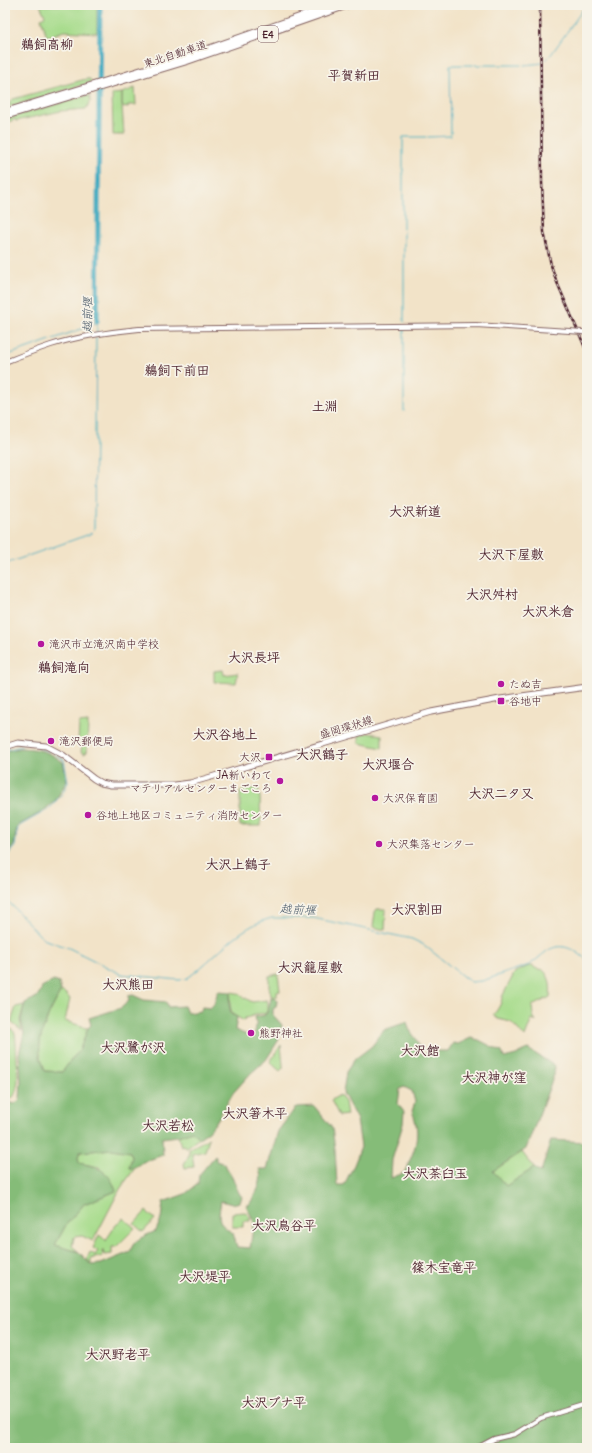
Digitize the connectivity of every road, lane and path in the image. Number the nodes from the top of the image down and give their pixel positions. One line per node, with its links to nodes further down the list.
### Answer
1 (334, 5): 3 (highway, 東北自動車道 / E4)
2 (348, 5): 3 (highway, 東北自動車道 / E4)
3 (188, 58): 4 (highway, 東北自動車道 / E4)
4 (93, 88): 5 (highway, 東北自動車道 / E4); 6 (highway, 東北自動車道 / E4)
5 (5, 112)
6 (5, 116)
7 (585, 332): 8 (street, bridge)
8 (5, 362)
9 (587, 687): 10 (main road, 盛岡環状線)
10 (5, 747)
11 (587, 1404): 12 (street)
12 (477, 1448)

